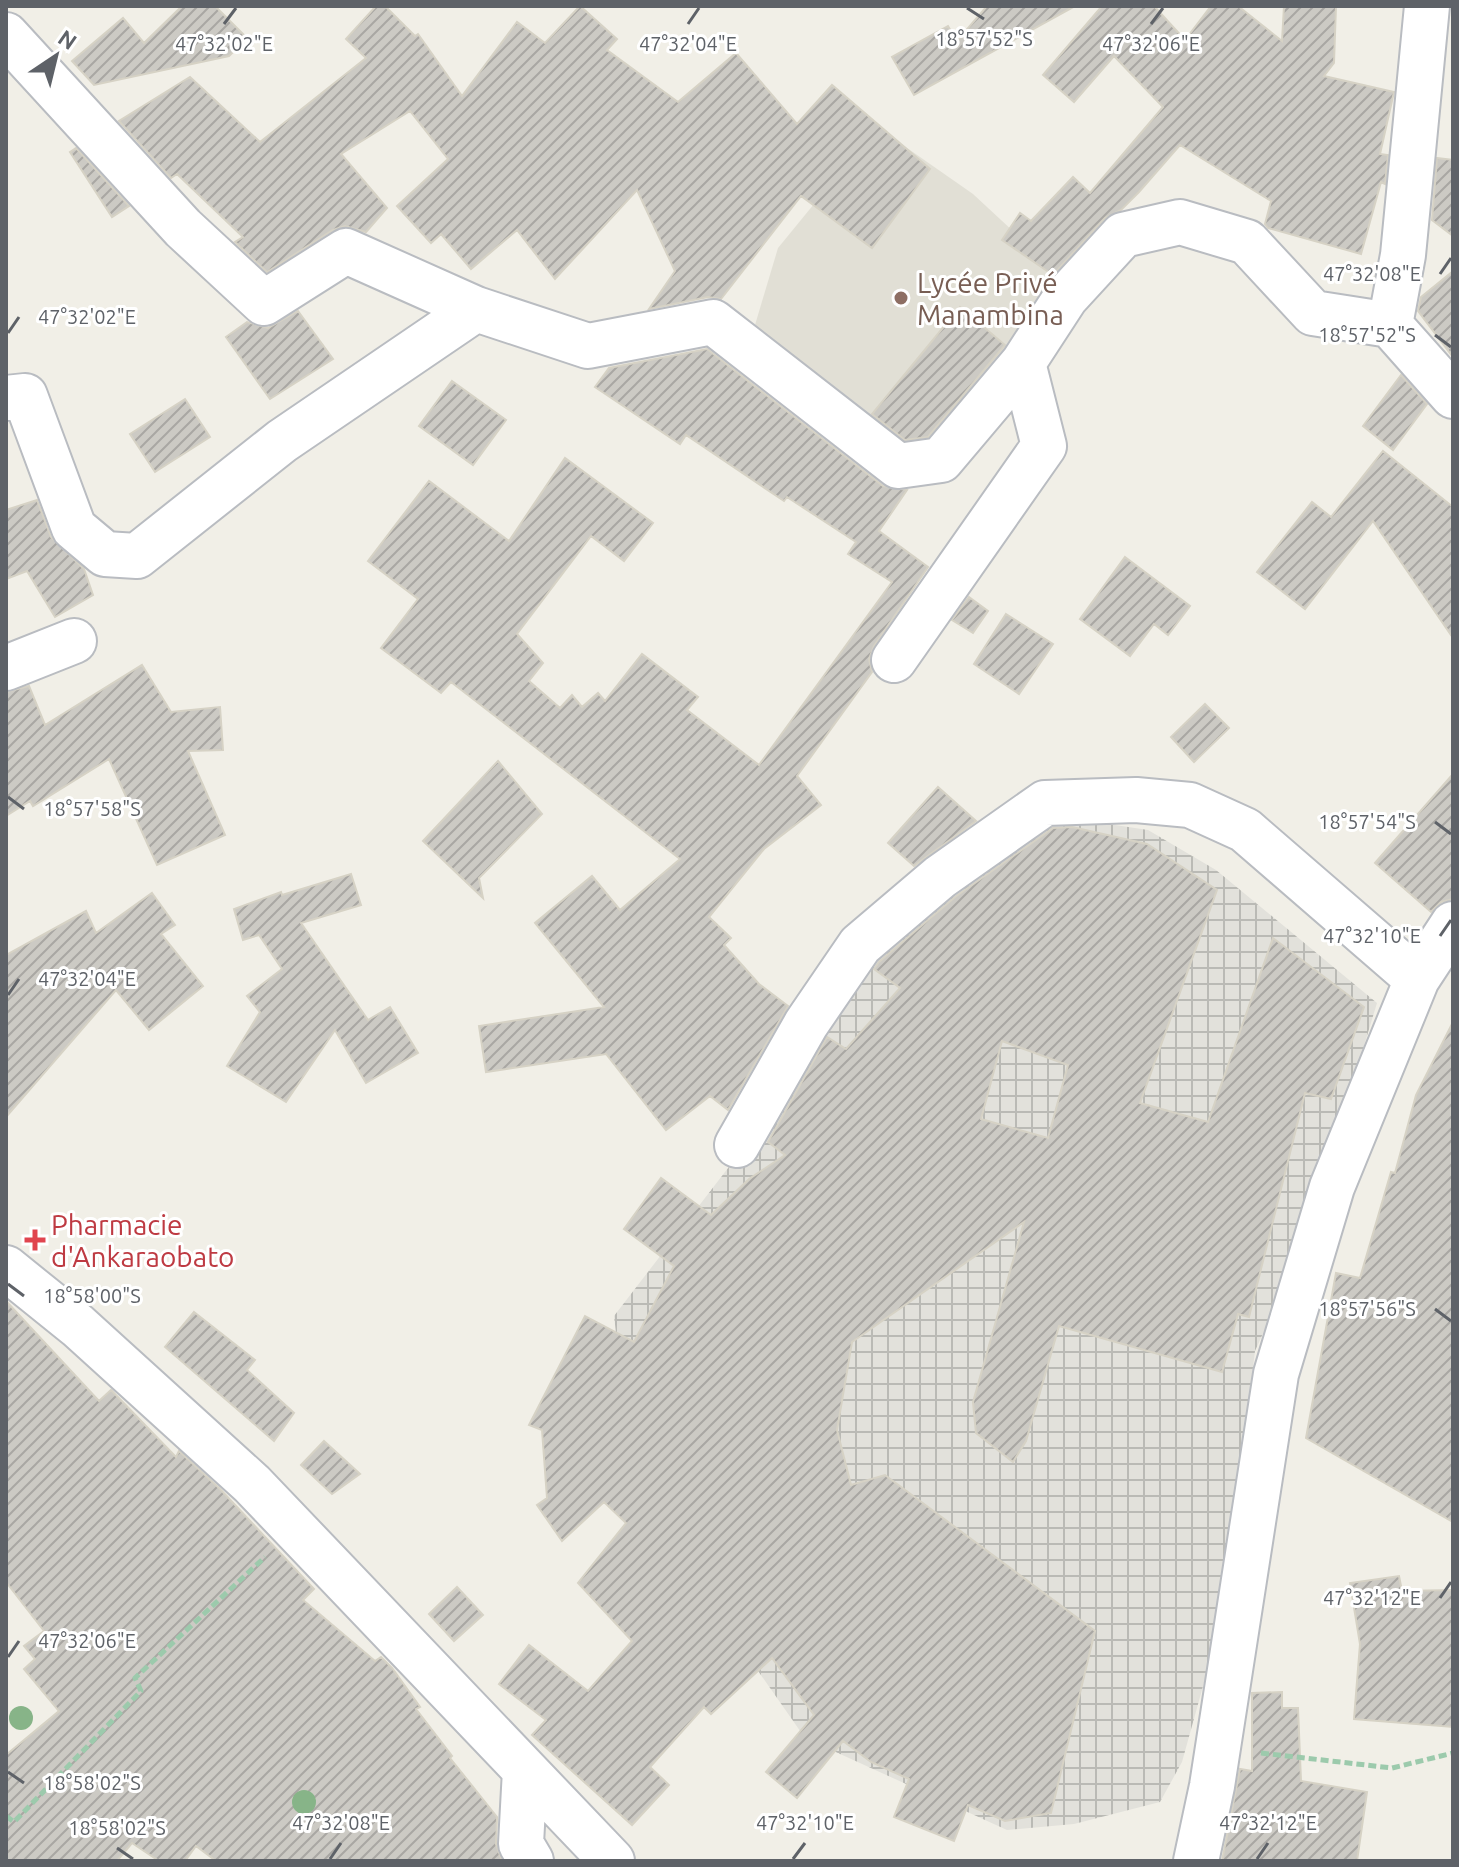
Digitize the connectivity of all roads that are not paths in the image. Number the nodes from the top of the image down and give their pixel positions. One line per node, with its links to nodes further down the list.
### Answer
1 (1427, 6): 4 (street)
2 (6, 35): 3 (street)
3 (476, 309): 5 (street); 7 (street)
4 (1390, 325): 5 (street); 6 (street)
5 (1023, 363): 9 (street)
6 (1453, 396)
7 (6, 398)
8 (74, 641): 10 (street)
9 (894, 660)
10 (6, 668)
11 (1453, 924): 12 (street)
12 (1417, 979): 13 (street); 18 (street)
13 (737, 1145)
14 (6, 1268): 15 (street)
15 (525, 1770): 16 (street); 17 (street)
16 (531, 1861)
17 (612, 1861)
18 (1196, 1861)

